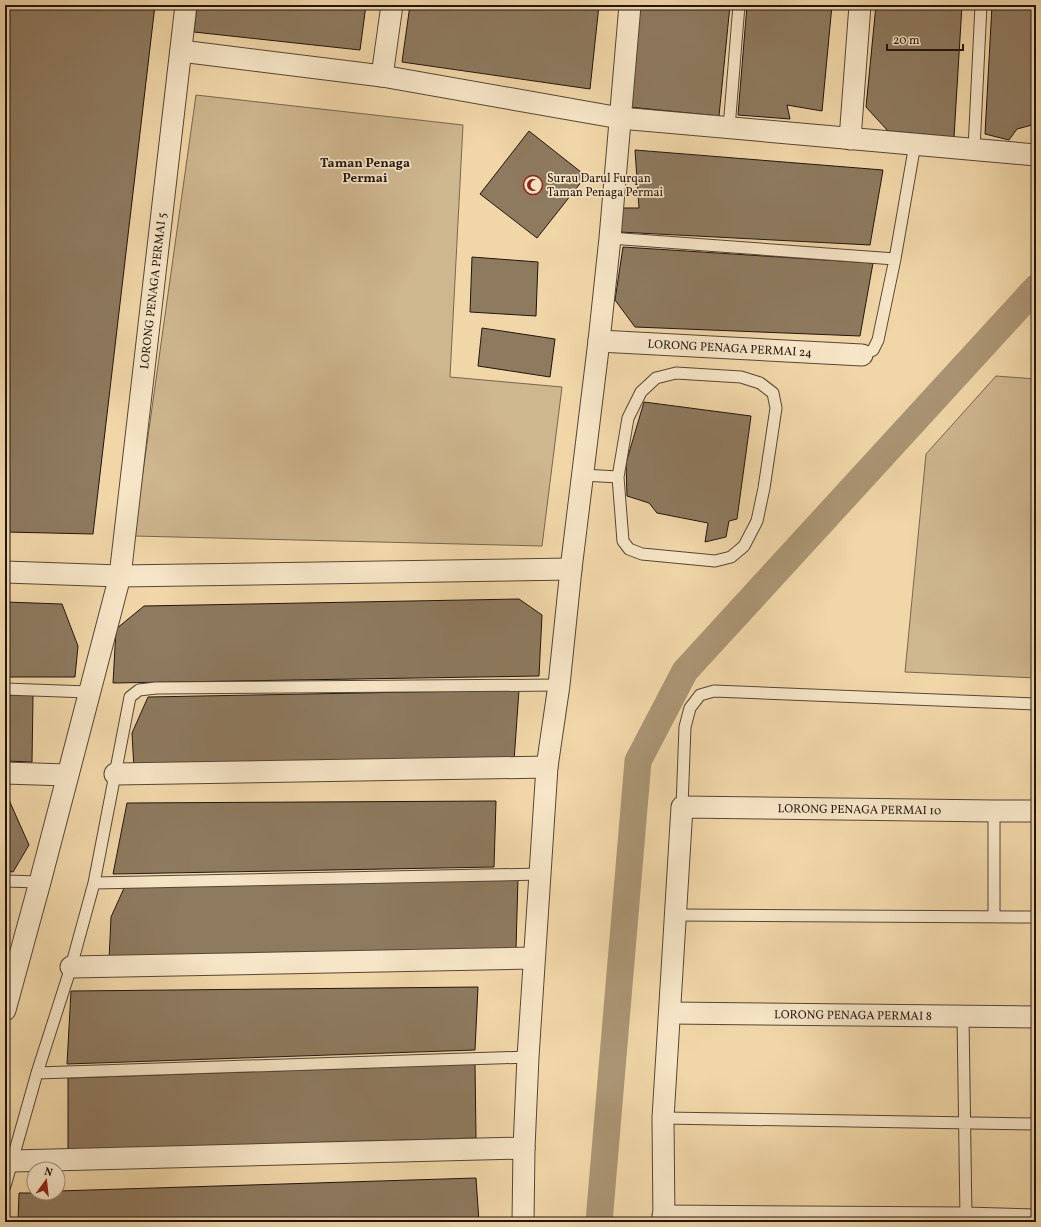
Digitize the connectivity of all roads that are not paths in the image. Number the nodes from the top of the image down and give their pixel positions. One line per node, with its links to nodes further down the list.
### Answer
1 (186, 5): 7 (street, LORONG PENAGA PERMAI 5)
2 (392, 5): 8 (street)
3 (630, 5): 9 (street)
4 (739, 5): 10 (lane)
5 (860, 5): 11 (street)
6 (981, 5): 13 (lane)
7 (181, 51): 8 (street); 23 (street, LORONG PENAGA PERMAI 5)
8 (382, 76): 9 (street)
9 (620, 118): 10 (street); 15 (street)
10 (729, 128): 11 (street)
11 (850, 139): 12 (street)
12 (915, 144): 13 (street); 16 (lane)
13 (974, 149): 14 (street)
14 (1036, 155)
15 (610, 238): 16 (lane); 17 (street)
16 (895, 259): 18 (lane)
17 (599, 341): 18 (street, LORONG PENAGA PERMAI 24); 19 (street)
18 (862, 355)
19 (583, 475): 20 (lane); 21 (street)
20 (618, 477): 20 (lane)
21 (571, 569): 23 (street); 24 (street)
22 (5, 572): 23 (street)
23 (120, 576): 26 (street, LORONG PENAGA PERMAI 5)
24 (559, 685): 28 (street); 30 (lane)
25 (5, 689): 26 (lane)
26 (89, 692): 31 (street, LORONG PENAGA PERMAI 5)
27 (1036, 704): 32 (lane)
28 (547, 767): 30 (street); 35 (street)
29 (5, 773): 31 (street)
30 (115, 774): 38 (lane)
31 (67, 775): 37 (street, LORONG PENAGA PERMAI 5)
32 (682, 807): 33 (street, LORONG PENAGA PERMAI 10); 39 (street)
33 (994, 811): 34 (street, LORONG PENAGA PERMAI 10); 40 (lane)
34 (1036, 811)
35 (541, 874): 38 (lane); 42 (street)
36 (5, 881): 37 (lane)
37 (40, 882): 44 (street, LORONG PENAGA PERMAI 5)
38 (94, 883): 43 (lane)
39 (676, 915): 40 (lane); 46 (street)
40 (994, 916): 41 (lane)
41 (1036, 917)
42 (533, 958): 43 (street); 49 (street)
43 (71, 966): 50 (lane)
44 (10, 975): 45 (street, LORONG PENAGA PERMAI 5)
45 (5, 1010)
46 (670, 1014): 47 (street, LORONG PENAGA PERMAI 8); 51 (street)
47 (963, 1016): 48 (street, LORONG PENAGA PERMAI 8); 52 (lane)
48 (1036, 1017)
49 (528, 1057): 50 (lane); 54 (street)
50 (37, 1073): 55 (lane)
51 (663, 1118): 52 (lane); 58 (street)
52 (963, 1122): 53 (lane); 57 (lane)
53 (1036, 1124)
54 (524, 1148): 55 (street); 60 (street)
55 (12, 1161): 56 (lane)
56 (5, 1186)
57 (966, 1218): 58 (street); 59 (street)
58 (664, 1219)
59 (1036, 1220)
60 (523, 1222)

